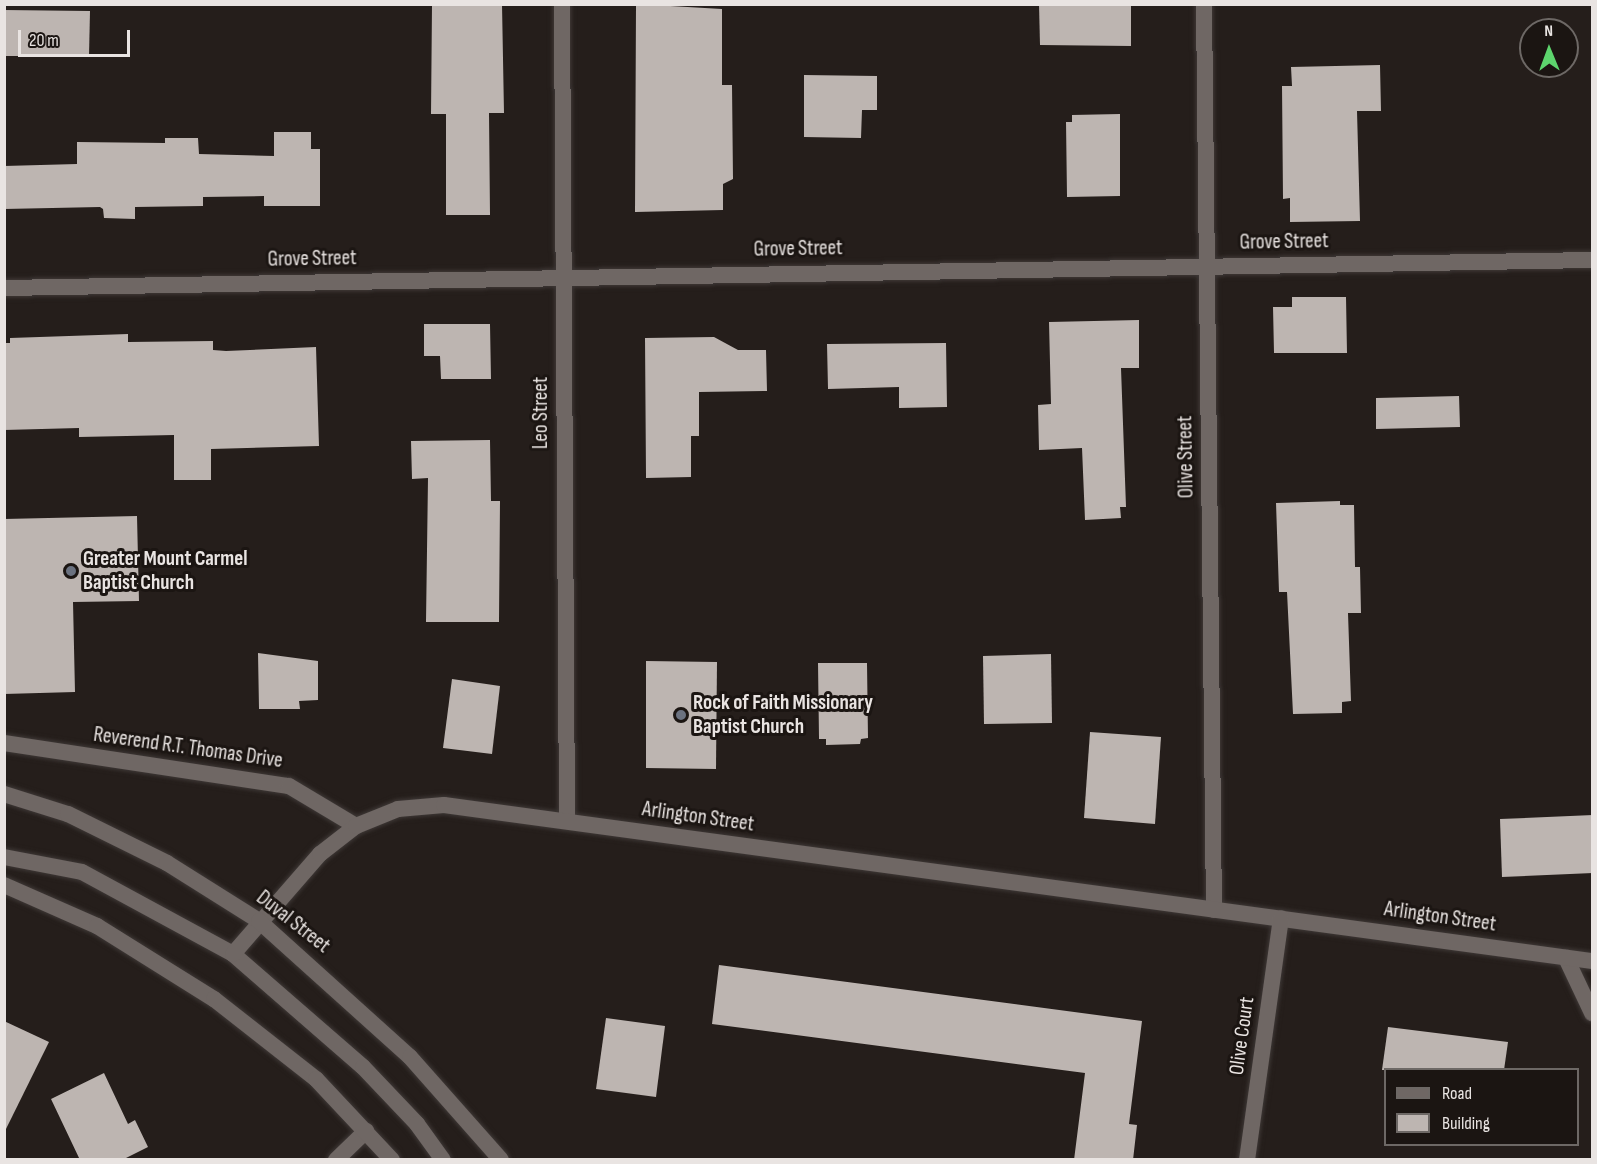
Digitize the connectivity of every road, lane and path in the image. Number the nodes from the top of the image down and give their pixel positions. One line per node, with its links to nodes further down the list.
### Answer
1 (562, 4): 5 (street, Leo Street)
2 (1204, 4): 4 (street, Olive Street)
3 (1593, 260): 4 (street, Grove Street)
4 (1206, 265): 5 (street, Grove Street); 13 (street, Olive Street)
5 (562, 276): 6 (street, Grove Street); 9 (street, Leo Street)
6 (4, 288)
7 (4, 743): 10 (street, Reverend R.T. Thomas Drive)
8 (4, 794): 15 (street, Duval Street)
9 (567, 821): 10 (street, Arlington Street); 13 (street, Arlington Street)
10 (356, 826): 15 (street, Arlington Street)
11 (4, 857): 16 (street)
12 (4, 885): 20 (street)
13 (1214, 910): 14 (street, Arlington Street)
14 (1281, 918): 17 (street, Arlington Street); 25 (street, Olive Court)
15 (259, 921): 16 (street, Arlington Street); 24 (street, Duval Street)
16 (233, 954): 23 (street)
17 (1566, 957): 18 (street, Arlington Street); 19 (street)
18 (1593, 961)
19 (1593, 1013)
20 (366, 1131): 21 (street); 22 (street)
21 (336, 1160)
22 (392, 1160)
23 (443, 1160)
24 (501, 1160)
25 (1247, 1160)

